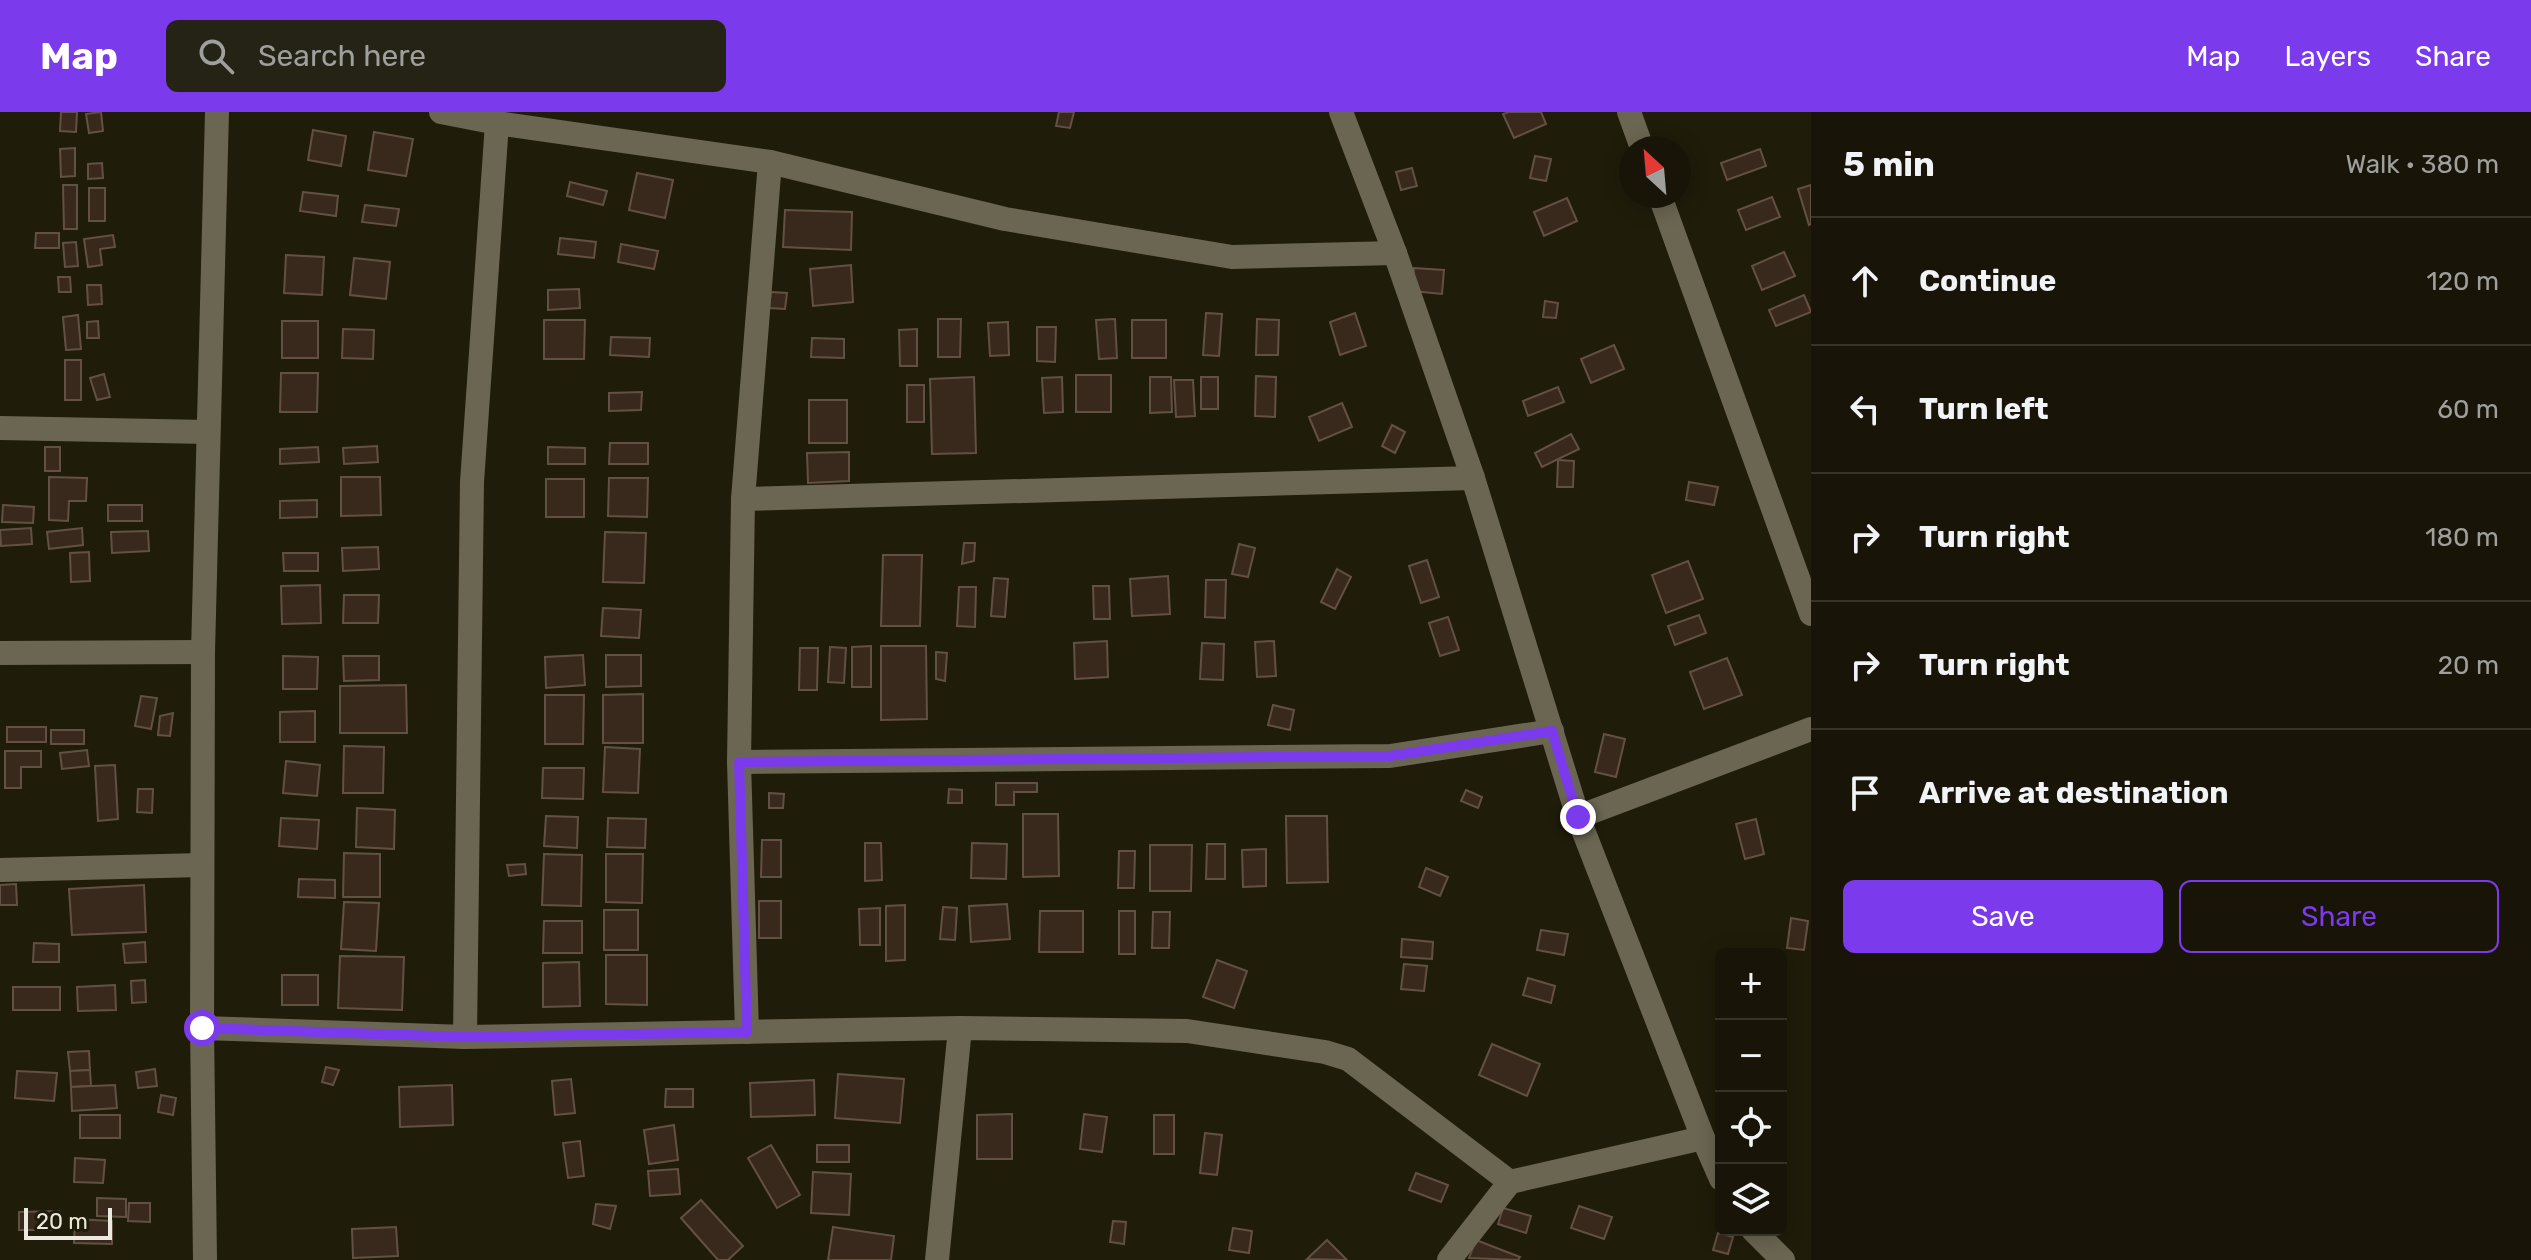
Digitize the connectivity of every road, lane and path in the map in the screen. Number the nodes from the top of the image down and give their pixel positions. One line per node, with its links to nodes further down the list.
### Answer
1 (217, 112): 11 (street)
2 (441, 112): 5 (street)
3 (1341, 112): 9 (street)
4 (1629, 112): 6 (street)
5 (497, 123): 7 (street); 26 (street)
6 (1638, 136)
7 (770, 162): 9 (street); 13 (street)
8 (1664, 208): 14 (street)
9 (1395, 253): 12 (street)
10 (0, 428): 11 (street)
11 (208, 432): 15 (street)
12 (1473, 478): 13 (street); 18 (street)
13 (743, 499): 19 (street)
14 (1811, 614)
15 (203, 652): 16 (street); 21 (street)
16 (0, 653)
17 (1811, 729): 20 (street)
18 (1552, 731): 19 (street); 20 (street)
19 (739, 762): 25 (street)
20 (1578, 817): 27 (street)
21 (202, 865): 22 (street); 23 (street)
22 (0, 870)
23 (202, 1028): 26 (street); 31 (street)
24 (960, 1028): 25 (street); 29 (street); 32 (street)
25 (747, 1032): 26 (street)
26 (465, 1037)
27 (1703, 1138): 28 (street); 29 (street)
28 (1715, 1165)
29 (1510, 1182): 33 (street)
30 (1759, 1236): 34 (street)
31 (205, 1260)
32 (937, 1260)
33 (1449, 1260)
34 (1783, 1260)

